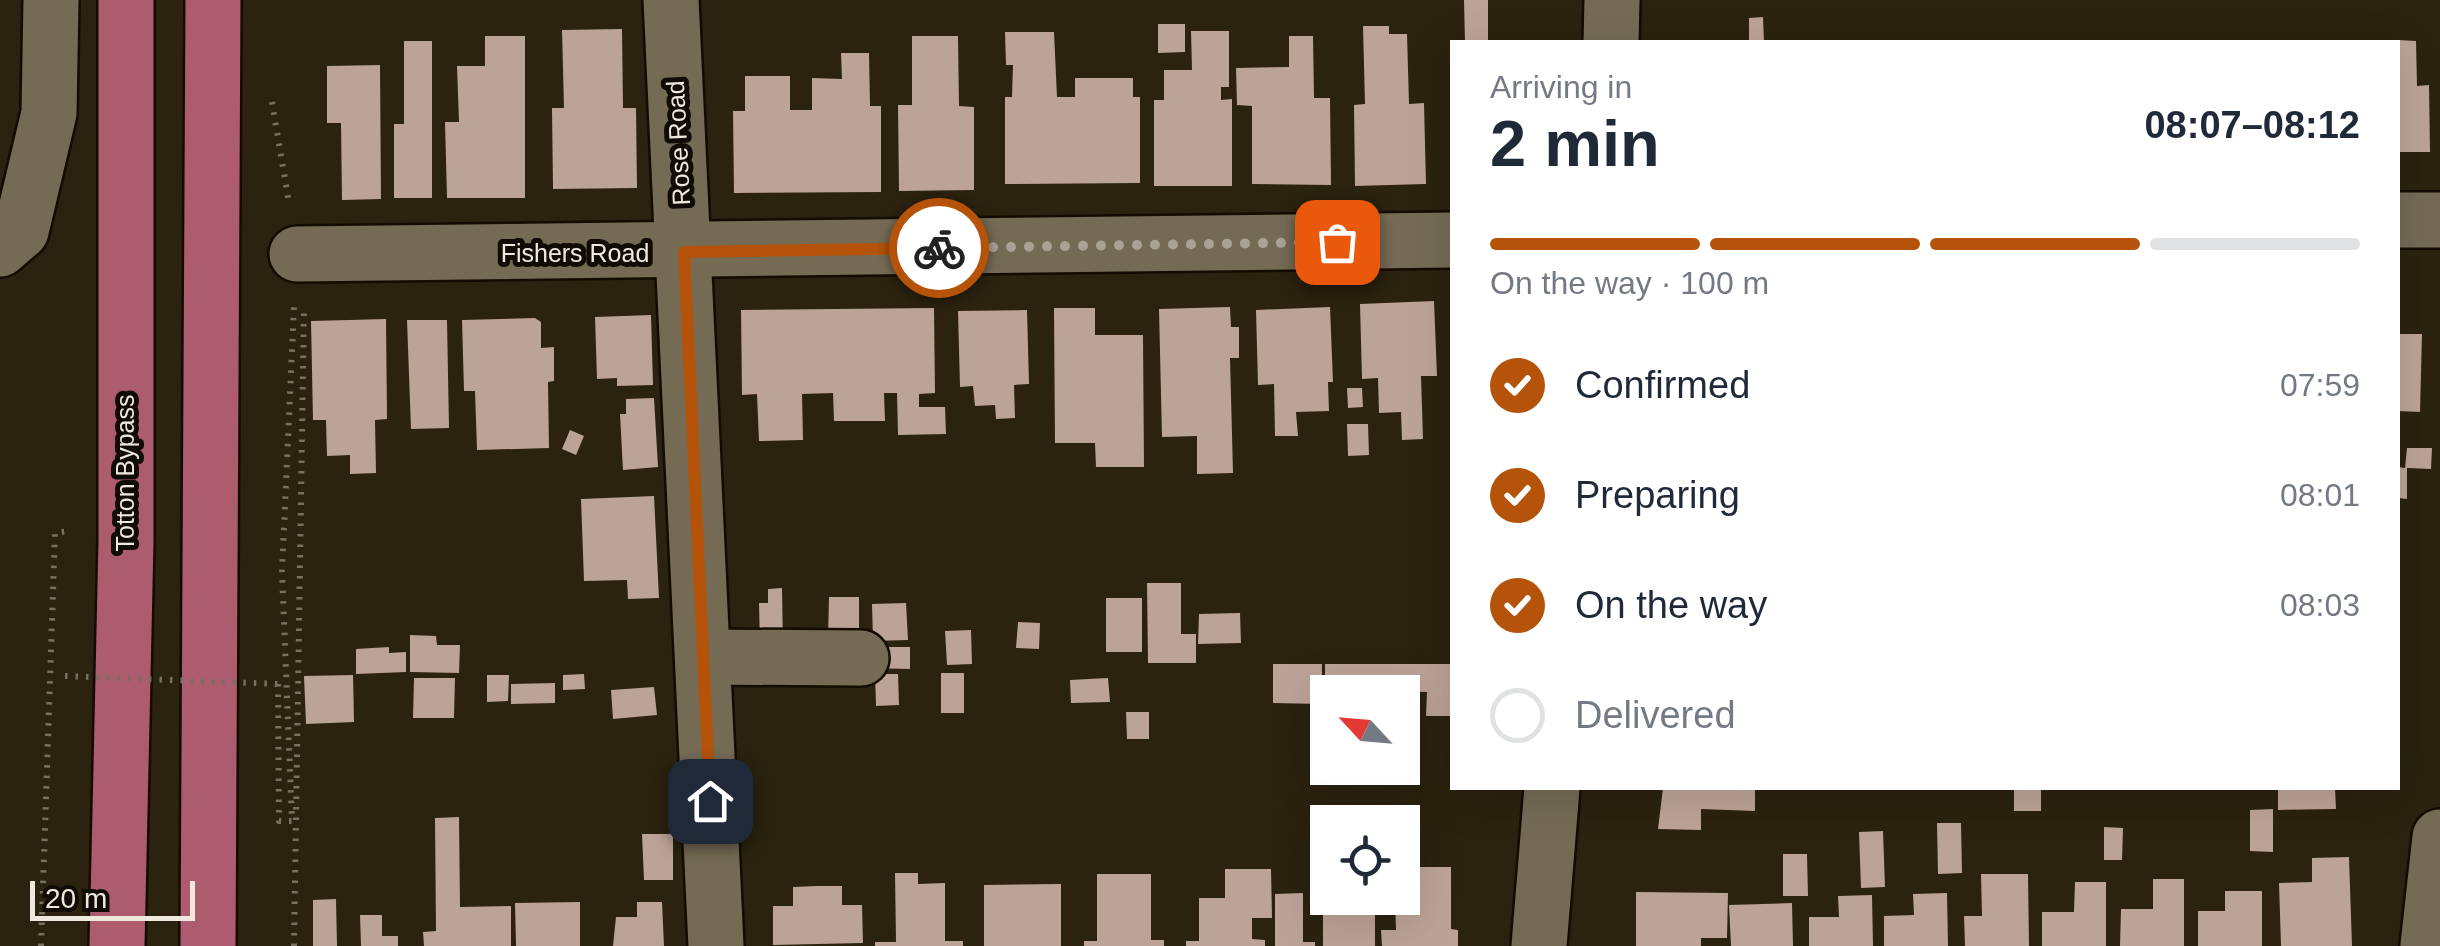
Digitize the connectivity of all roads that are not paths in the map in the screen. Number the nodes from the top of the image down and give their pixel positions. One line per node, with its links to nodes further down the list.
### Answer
1 (51, 0): 10 (street)
2 (126, 0): 17 (main road, Totton Bypass)
3 (213, 0): 18 (main road)
4 (671, 0): 11 (street, Rose Road)
5 (1612, 0): 6 (street)
6 (1610, 40)
7 (2400, 220): 8 (street)
8 (2440, 220)
9 (1450, 240): 11 (street, Fishers Road)
10 (0, 250)
11 (684, 252): 12 (street, Fishers Road); 13 (street, Rose Road)
12 (297, 254)
13 (702, 656): 14 (street); 19 (street, Rose Road)
14 (861, 658)
15 (1552, 790): 20 (street)
16 (2440, 837): 21 (street)
17 (117, 946)
18 (208, 946)
19 (716, 946)
20 (1539, 946)
21 (2428, 946)

